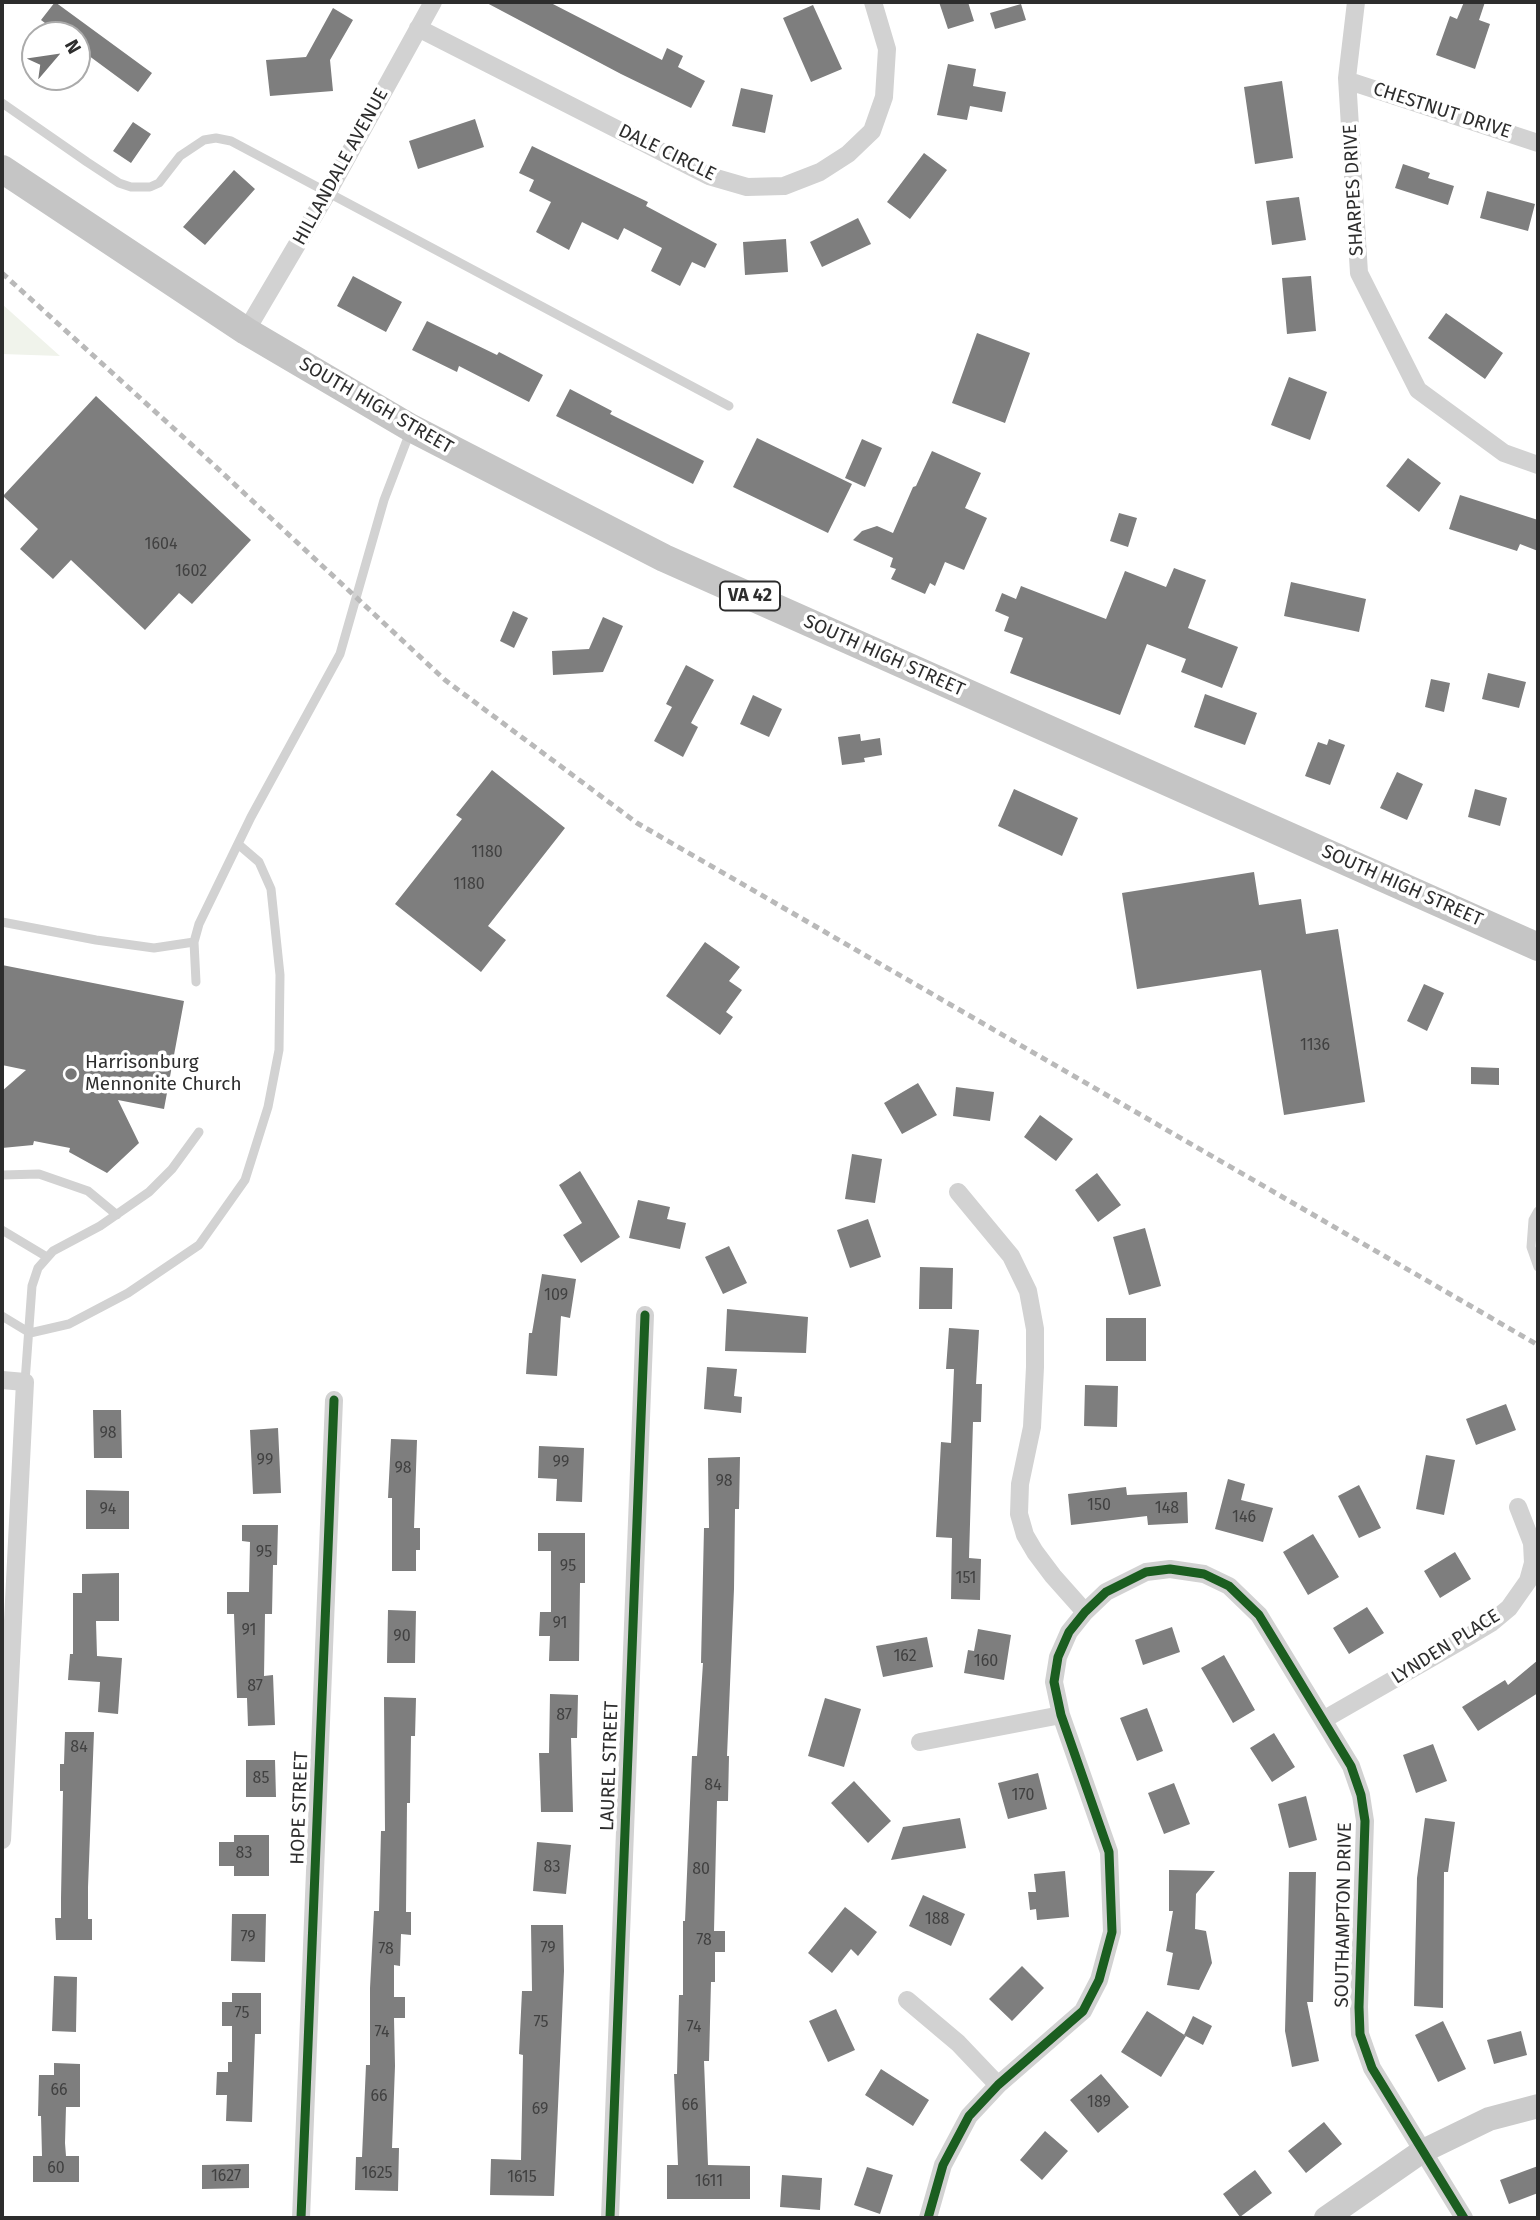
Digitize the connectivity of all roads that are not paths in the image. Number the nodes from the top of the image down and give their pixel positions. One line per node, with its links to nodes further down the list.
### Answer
1 (433, 2): 4 (street, HILLANDALE AVENUE)
2 (873, 2): 4 (street, DALE CIRCLE)
3 (1356, 2): 5 (street, SHARPES DRIVE)
4 (418, 28): 9 (street, HILLANDALE AVENUE)
5 (1347, 78): 7 (street, CHESTNUT DRIVE); 13 (street, SHARPES DRIVE)
6 (2, 103): 9 (lane)
7 (1538, 143)
8 (2, 169): 10 (main road, SOUTH HIGH STREET / VA 42)
9 (328, 192): 10 (street, HILLANDALE AVENUE); 11 (lane)
10 (246, 331): 12 (main road, SOUTH HIGH STREET / VA 42)
11 (729, 407)
12 (411, 428): 14 (lane); 17 (main road, SOUTH HIGH STREET / VA 42)
13 (1538, 465)
14 (238, 844): 16 (lane); 29 (lane)
15 (2, 922): 16 (lane)
16 (194, 942): 18 (lane)
17 (1538, 947)
18 (196, 982)
19 (199, 1132): 23 (lane)
20 (2, 1175): 23 (lane)
21 (958, 1192): 34 (street)
22 (1538, 1210): 26 (lane)
23 (117, 1215): 25 (lane)
24 (2, 1230): 25 (lane)
25 (47, 1257): 29 (lane)
26 (1538, 1267)
27 (645, 1315): 44 (street, LAUREL STREET)
28 (2, 1316): 29 (lane)
29 (30, 1333): 31 (lane)
30 (2, 1380): 31 (street)
31 (25, 1382): 38 (street)
32 (334, 1400): 43 (street, HOPE STREET)
33 (1518, 1507): 36 (street, LYNDEN PLACE)
34 (1085, 1612): 35 (street, SOUTHAMPTON DRIVE); 36 (street, SOUTHAMPTON DRIVE)
35 (1061, 1715): 37 (street); 40 (street, SOUTHAMPTON DRIVE)
36 (1323, 1720): 42 (street, SOUTHAMPTON DRIVE)
37 (920, 1742)
38 (2, 1840)
39 (907, 2000): 40 (street)
40 (998, 2085): 45 (street, SOUTHAMPTON DRIVE)
41 (1538, 2106): 42 (street)
42 (1421, 2152): 46 (street); 47 (street, SOUTHAMPTON DRIVE)
43 (301, 2218)
44 (610, 2218)
45 (928, 2218)
46 (1326, 2218)
47 (1464, 2218)

